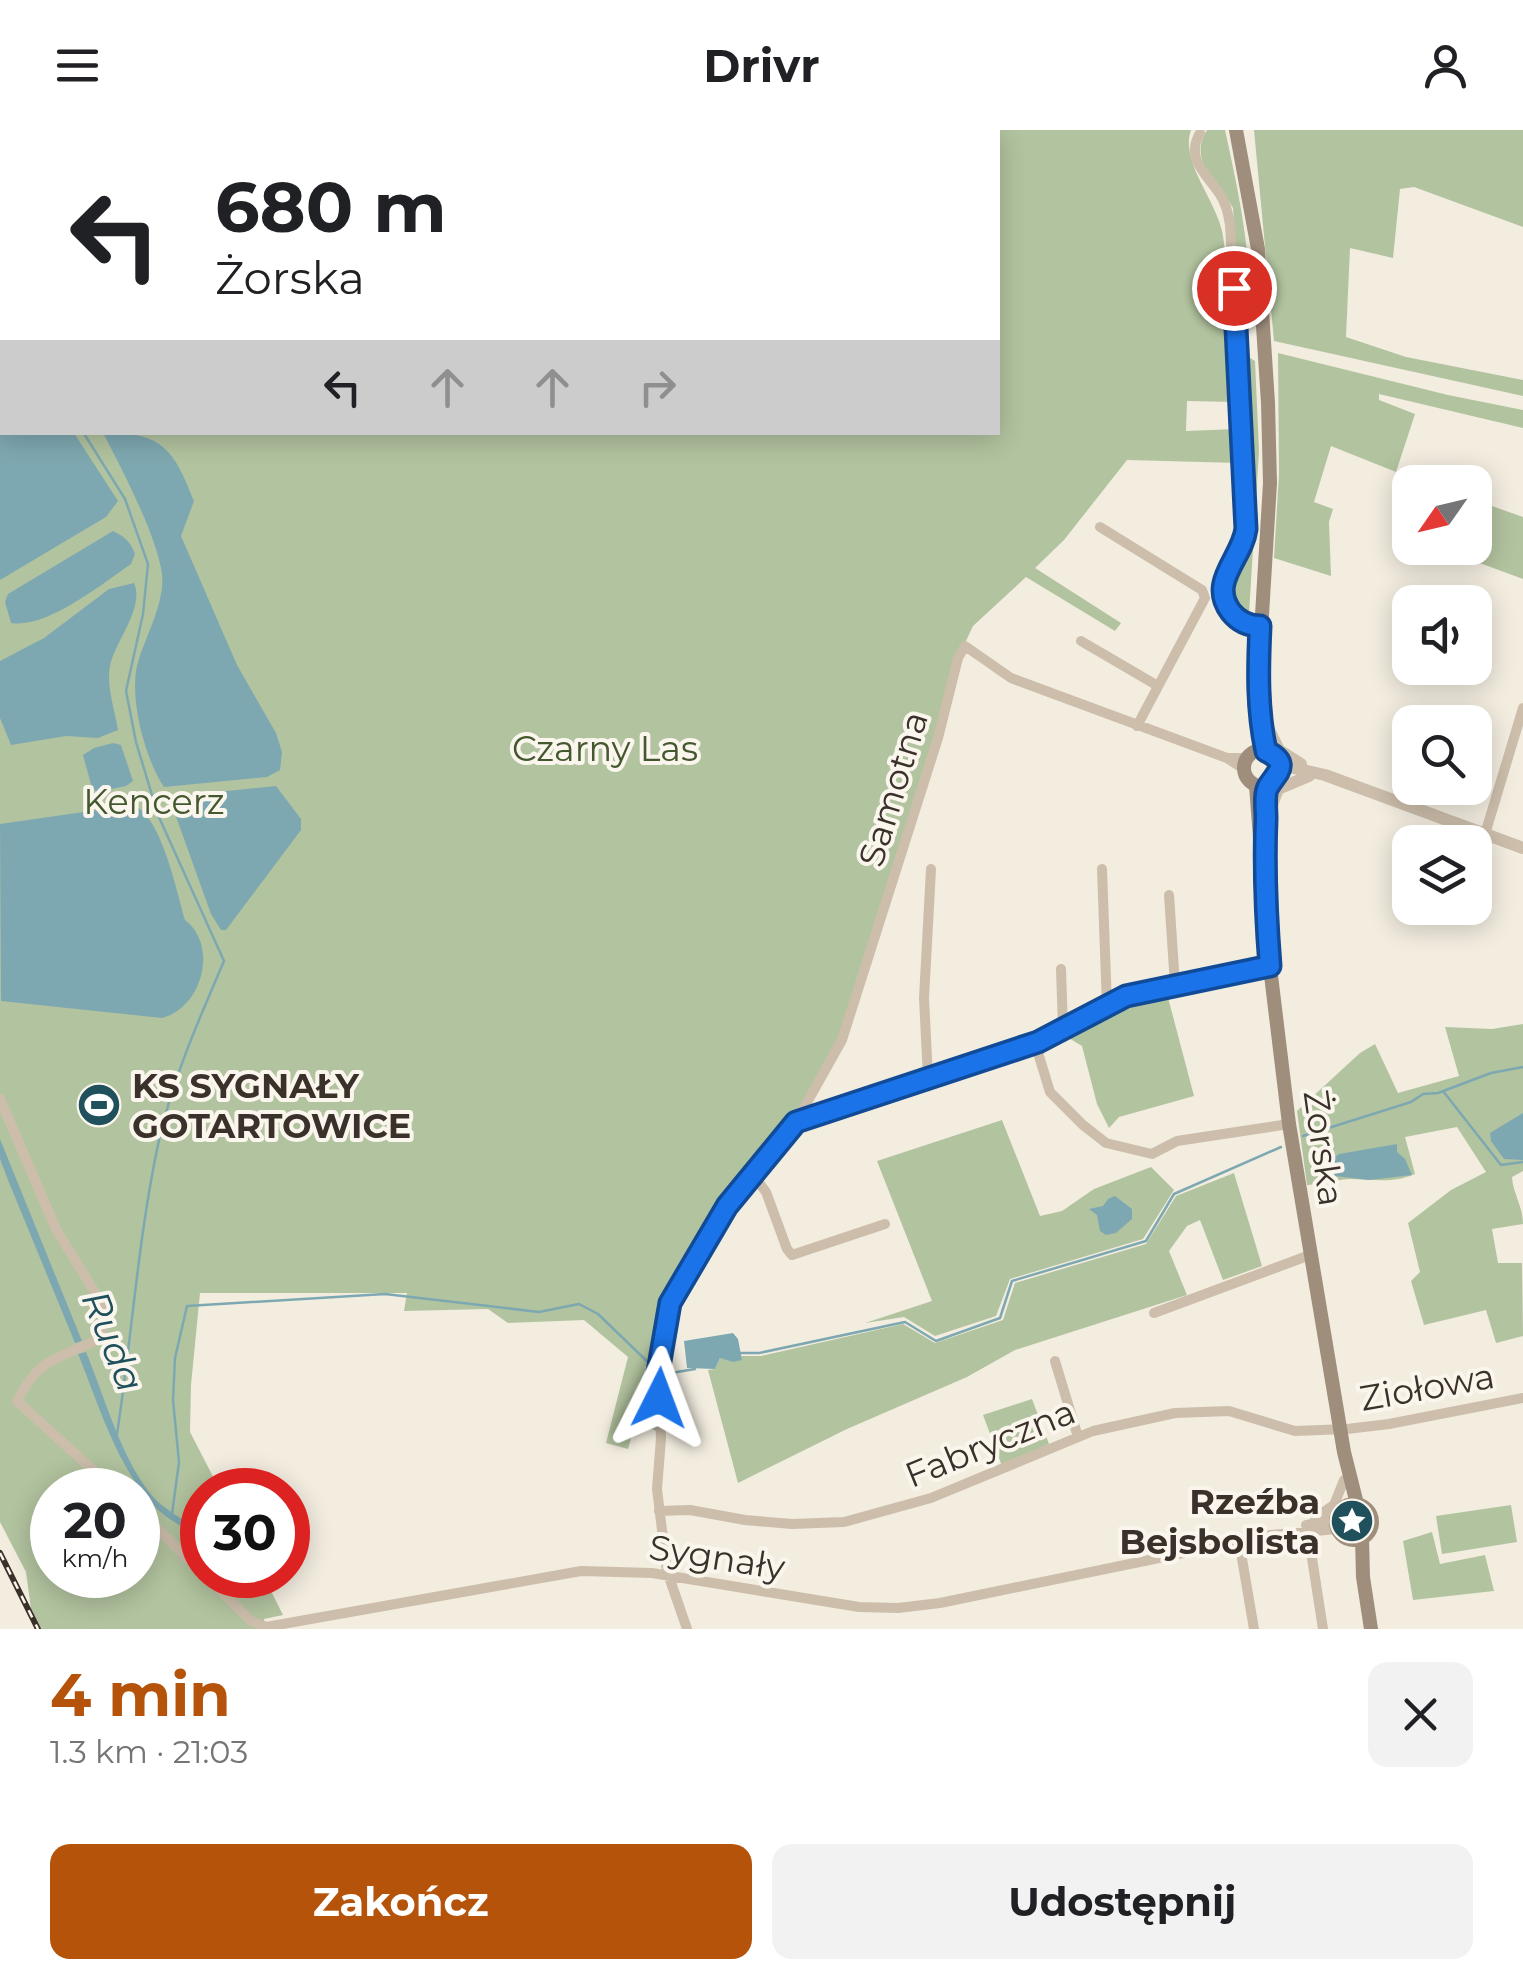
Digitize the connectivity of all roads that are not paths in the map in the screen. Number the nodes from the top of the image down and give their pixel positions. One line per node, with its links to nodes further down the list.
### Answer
1 (1236, 130): 4 (main road)
2 (1200, 133): 4 (street)
3 (1100, 527): 7 (street)
4 (1260, 626): 6 (main road)
5 (1081, 641): 7 (street)
6 (1258, 665): 8 (main road); 11 (main road)
7 (1158, 686): 10 (street)
8 (1259, 706): 11 (main road); 12 (street)
9 (1523, 708): 16 (street)
10 (1137, 726): 11 (street, Samotna); 31 (street, Samotna)
11 (1253, 758): 13 (main road); 13 (main road)
12 (1312, 774): 13 (street); 14 (street); 15 (street)
13 (1271, 778): 14 (main road, Żorska); 19 (main road, Żorska)
14 (1266, 823): 19 (main road, Żorska)
15 (1457, 825)
16 (1488, 825)
17 (1492, 837): 18 (street)
18 (1523, 848)
19 (1263, 850): 23 (main road, Żorska)
20 (1102, 869): 26 (street)
21 (931, 870): 29 (street)
22 (1169, 895): 25 (street)
23 (1270, 966): 25 (street); 32 (main road, Żorska)
24 (1061, 969): 27 (street)
25 (1175, 985): 26 (street)
26 (1106, 1007): 27 (street)
27 (1063, 1029): 28 (street)
28 (1034, 1043): 29 (street); 32 (street)
29 (928, 1078): 31 (street)
30 (0, 1099): 42 (street)
31 (796, 1122): 33 (street)
32 (1289, 1124): 35 (main road, Żorska)
33 (753, 1175): 34 (street); 44 (street)
34 (885, 1224)
35 (1310, 1255): 36 (street); 39 (main road, Żorska)
36 (1154, 1313)
37 (1055, 1361): 40 (street)
38 (1523, 1398): 39 (street, Ziołowa)
39 (1340, 1429): 40 (street, Fabryczna); 41 (main road, Żorska)
40 (1078, 1437): 44 (street, Fabryczna)
41 (1344, 1452): 43 (main road, Żorska); 43 (main road, Żorska)
42 (91, 1468)
43 (1343, 1505): 45 (street, Sygnały); 45 (street); 47 (main road); 47 (main road)
44 (659, 1511): 50 (street)
45 (1307, 1528): 48 (street, Sygnały); 55 (street)
46 (160, 1531): 49 (street, Sygnały)
47 (1356, 1539): 56 (main road)
48 (1239, 1542): 50 (street, Sygnały); 54 (street)
49 (180, 1551)
50 (668, 1576): 52 (street, Sygnały); 53 (street)
51 (228, 1598): 52 (street, Sygnały)
52 (266, 1627)
53 (686, 1629)
54 (1254, 1629)
55 (1323, 1629)
56 (1371, 1629)

